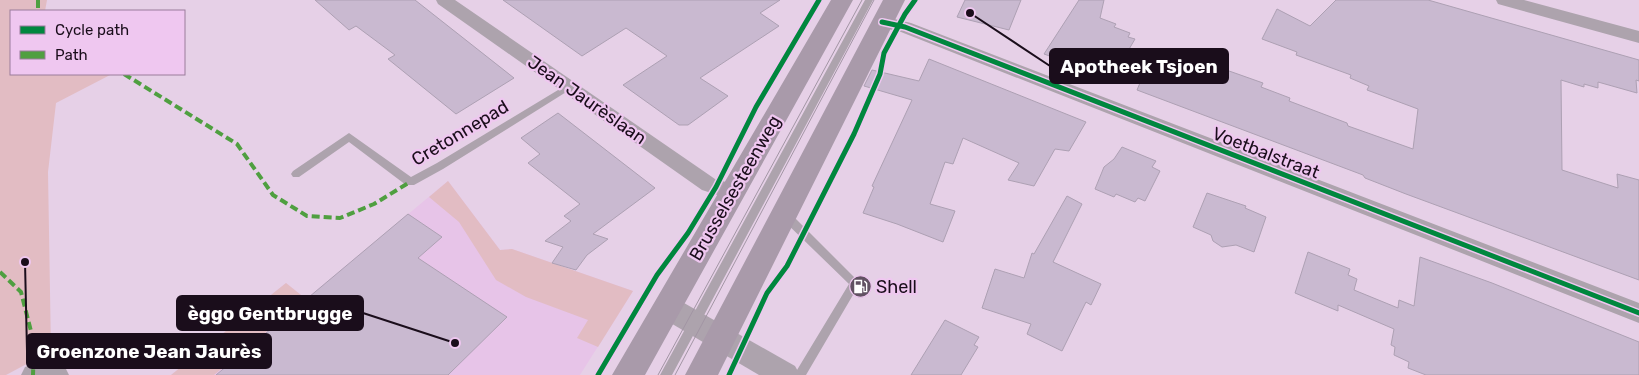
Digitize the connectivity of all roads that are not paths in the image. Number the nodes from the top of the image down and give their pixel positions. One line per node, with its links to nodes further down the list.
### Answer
1 (444, 0): 6 (street, Jean Jaurèslaan)
2 (842, 0): 8 (main road, Brusselsesteenweg)
3 (1504, 0): 5 (street)
4 (882, 7): 9 (main road); 11 (street, Voetbalstraat); 12 (lane)
5 (1639, 37)
6 (568, 87): 7 (lane, Cretonnepad); 8 (street, Jean Jaurèslaan)
7 (296, 174)
8 (733, 192): 10 (main road, Brusselsesteenweg)
9 (783, 214): 12 (main road); 19 (lane)
10 (667, 307): 12 (street); 15 (main road, Brusselsesteenweg)
11 (1639, 314)
12 (708, 330): 16 (lane); 17 (main road); 18 (street)
13 (33, 375): 14 (street)
14 (57, 375)
15 (628, 375)
16 (666, 375)
17 (701, 375)
18 (785, 375)
19 (800, 375)

